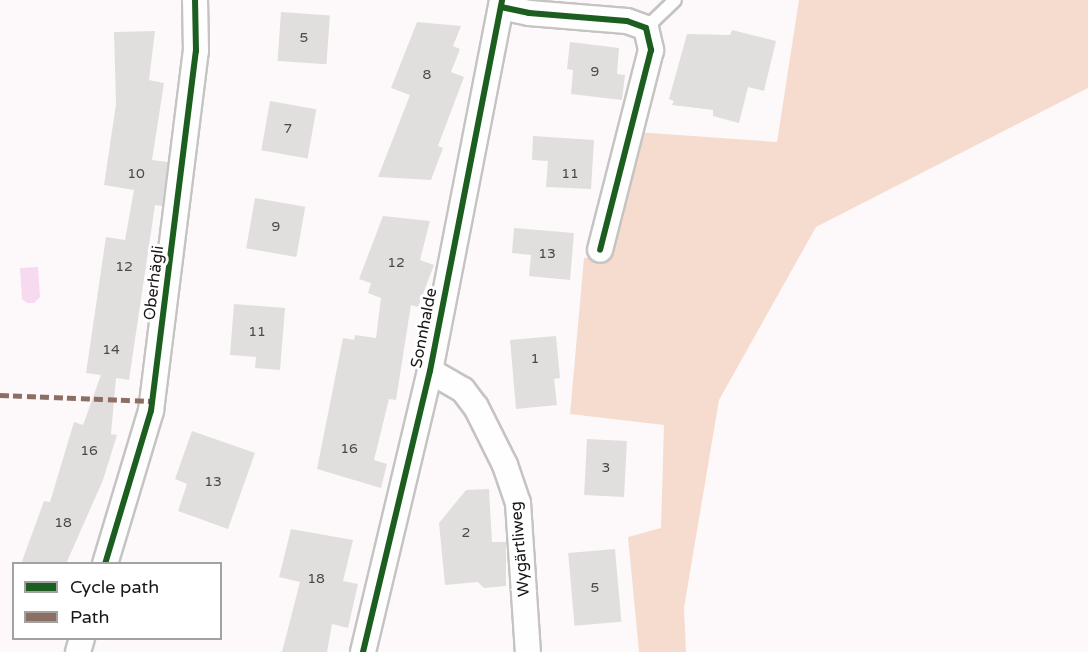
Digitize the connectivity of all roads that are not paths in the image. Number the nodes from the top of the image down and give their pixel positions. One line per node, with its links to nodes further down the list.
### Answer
1 (195, 0): 7 (street, Oberhägli)
2 (675, 0): 4 (lane)
3 (501, 3): 4 (street, Sonnhalde); 6 (street, Sonnhalde)
4 (646, 28): 5 (street)
5 (600, 250)
6 (429, 371): 8 (street, Sonnhalde); 9 (street, Wygärtliweg)
7 (106, 562)
8 (363, 652)
9 (528, 652)

